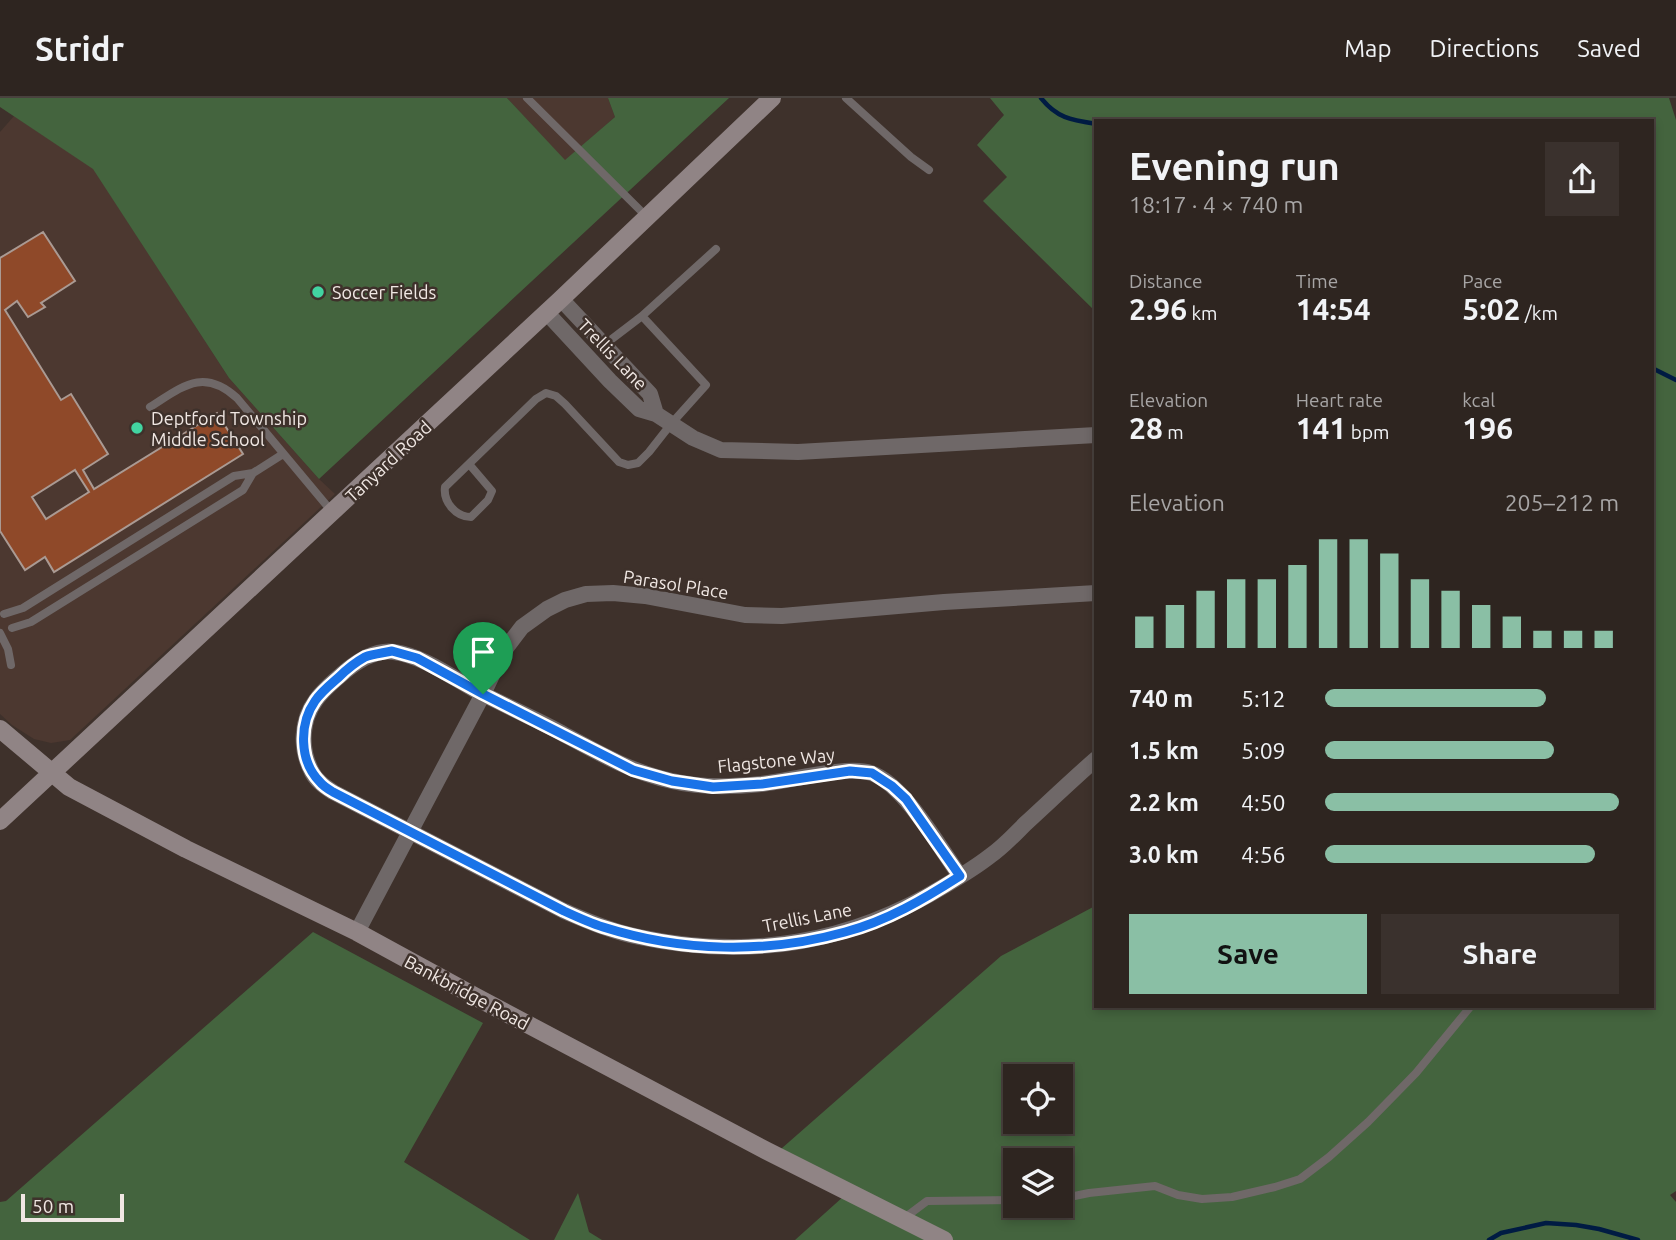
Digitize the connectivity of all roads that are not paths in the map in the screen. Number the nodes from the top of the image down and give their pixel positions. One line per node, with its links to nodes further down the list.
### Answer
1 (527, 98): 5 (lane)
2 (772, 98): 5 (street, Tanyard Road)
3 (846, 98): 4 (lane)
4 (929, 170)
5 (647, 217): 7 (street, Tanyard Road)
6 (716, 249): 9 (lane)
7 (561, 299): 8 (street, Tanyard Road); 10 (street, Trellis Lane)
8 (547, 313): 12 (street, Trellis Lane); 18 (street, Tanyard Road)
9 (642, 316): 10 (lane); 13 (lane)
10 (604, 345): 12 (street, Trellis Lane)
11 (150, 407): 15 (lane)
12 (656, 414): 13 (street, Trellis Lane)
13 (671, 424): 14 (street, Trellis Lane); 16 (lane)
14 (1094, 435)
15 (283, 454): 17 (lane); 18 (lane)
16 (470, 464): 16 (lane)
17 (253, 473): 20 (lane); 21 (lane)
18 (333, 513): 27 (street, Tanyard Road)
19 (1094, 593): 24 (street, Parasol Place)
20 (4, 614)
21 (12, 628)
22 (0, 633): 23 (lane)
23 (11, 665)
24 (483, 694): 29 (street, Parasol Place); 29 (street); 30 (street, Flagstone Way)
25 (0, 729): 27 (street, Bankbridge Road)
26 (1094, 761): 30 (street, Trellis Lane)
27 (52, 773): 28 (street, Tanyard Road); 31 (street, Bankbridge Road)
28 (0, 821)
29 (410, 833): 30 (street, Trellis Lane); 31 (street, Parasol Place)
30 (960, 876)
31 (357, 932): 35 (street, Bankbridge Road)
32 (1469, 1008): 33 (lane)
33 (1073, 1196)
34 (1003, 1200): 35 (lane)
35 (903, 1219): 36 (street, Bankbridge Road)
36 (944, 1240)

